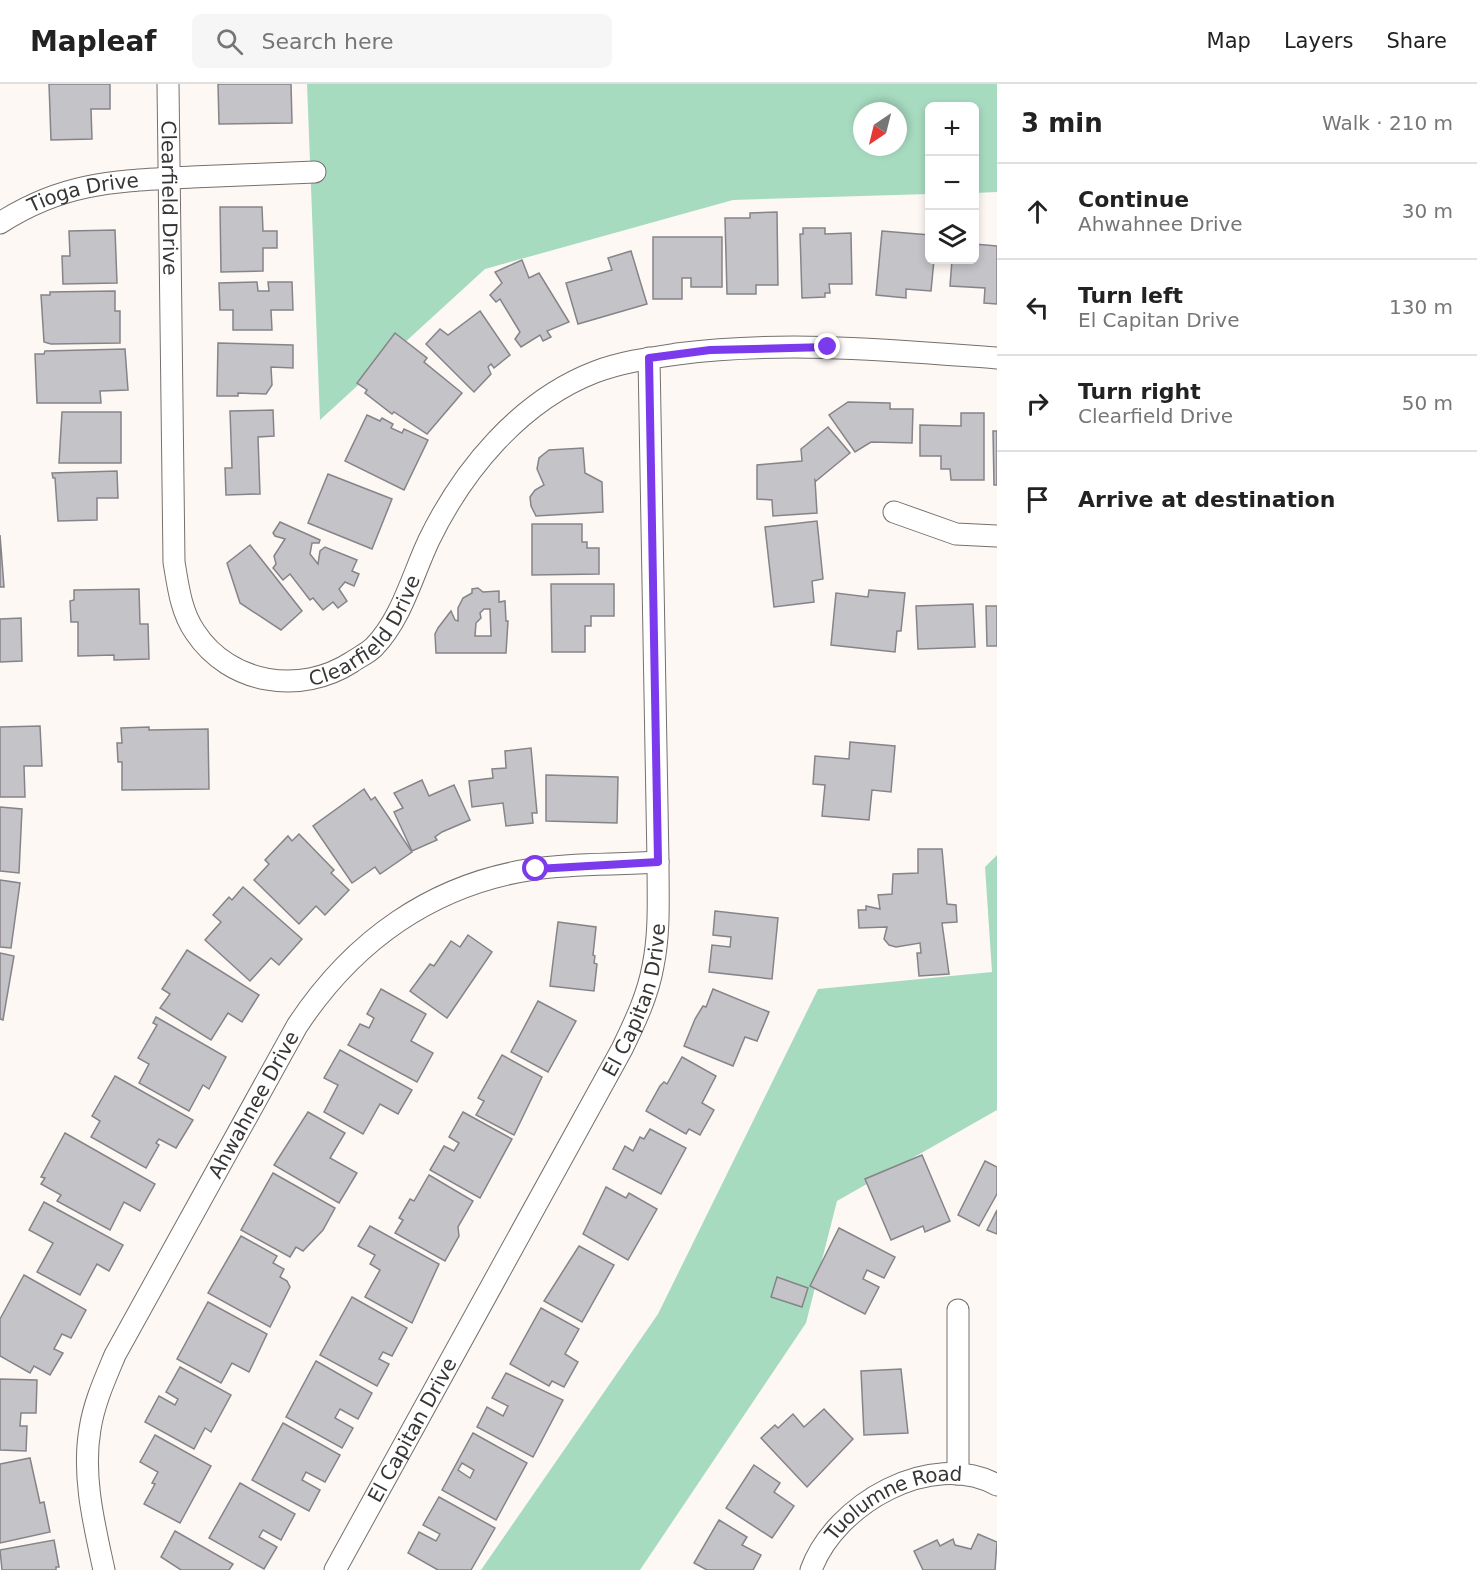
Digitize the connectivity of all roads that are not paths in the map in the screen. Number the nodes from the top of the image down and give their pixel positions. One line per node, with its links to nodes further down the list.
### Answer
1 (168, 84): 3 (street, Clearfield Drive)
2 (315, 172): 3 (street, Tioga Drive)
3 (169, 178): 4 (street, Tioga Drive); 5 (street, Clearfield Drive)
4 (0, 223)
5 (649, 358): 6 (street, Clearfield Drive); 9 (street, El Capitan Drive)
6 (997, 358)
7 (894, 512): 8 (street)
8 (997, 536)
9 (658, 862): 13 (street, Ahwahnee Drive); 14 (street, El Capitan Drive)
10 (958, 1310): 11 (street)
11 (958, 1473): 12 (street, Tuolumne Road); 15 (street, Tuolumne Road)
12 (997, 1485)
13 (104, 1570)
14 (335, 1570)
15 (811, 1570)

